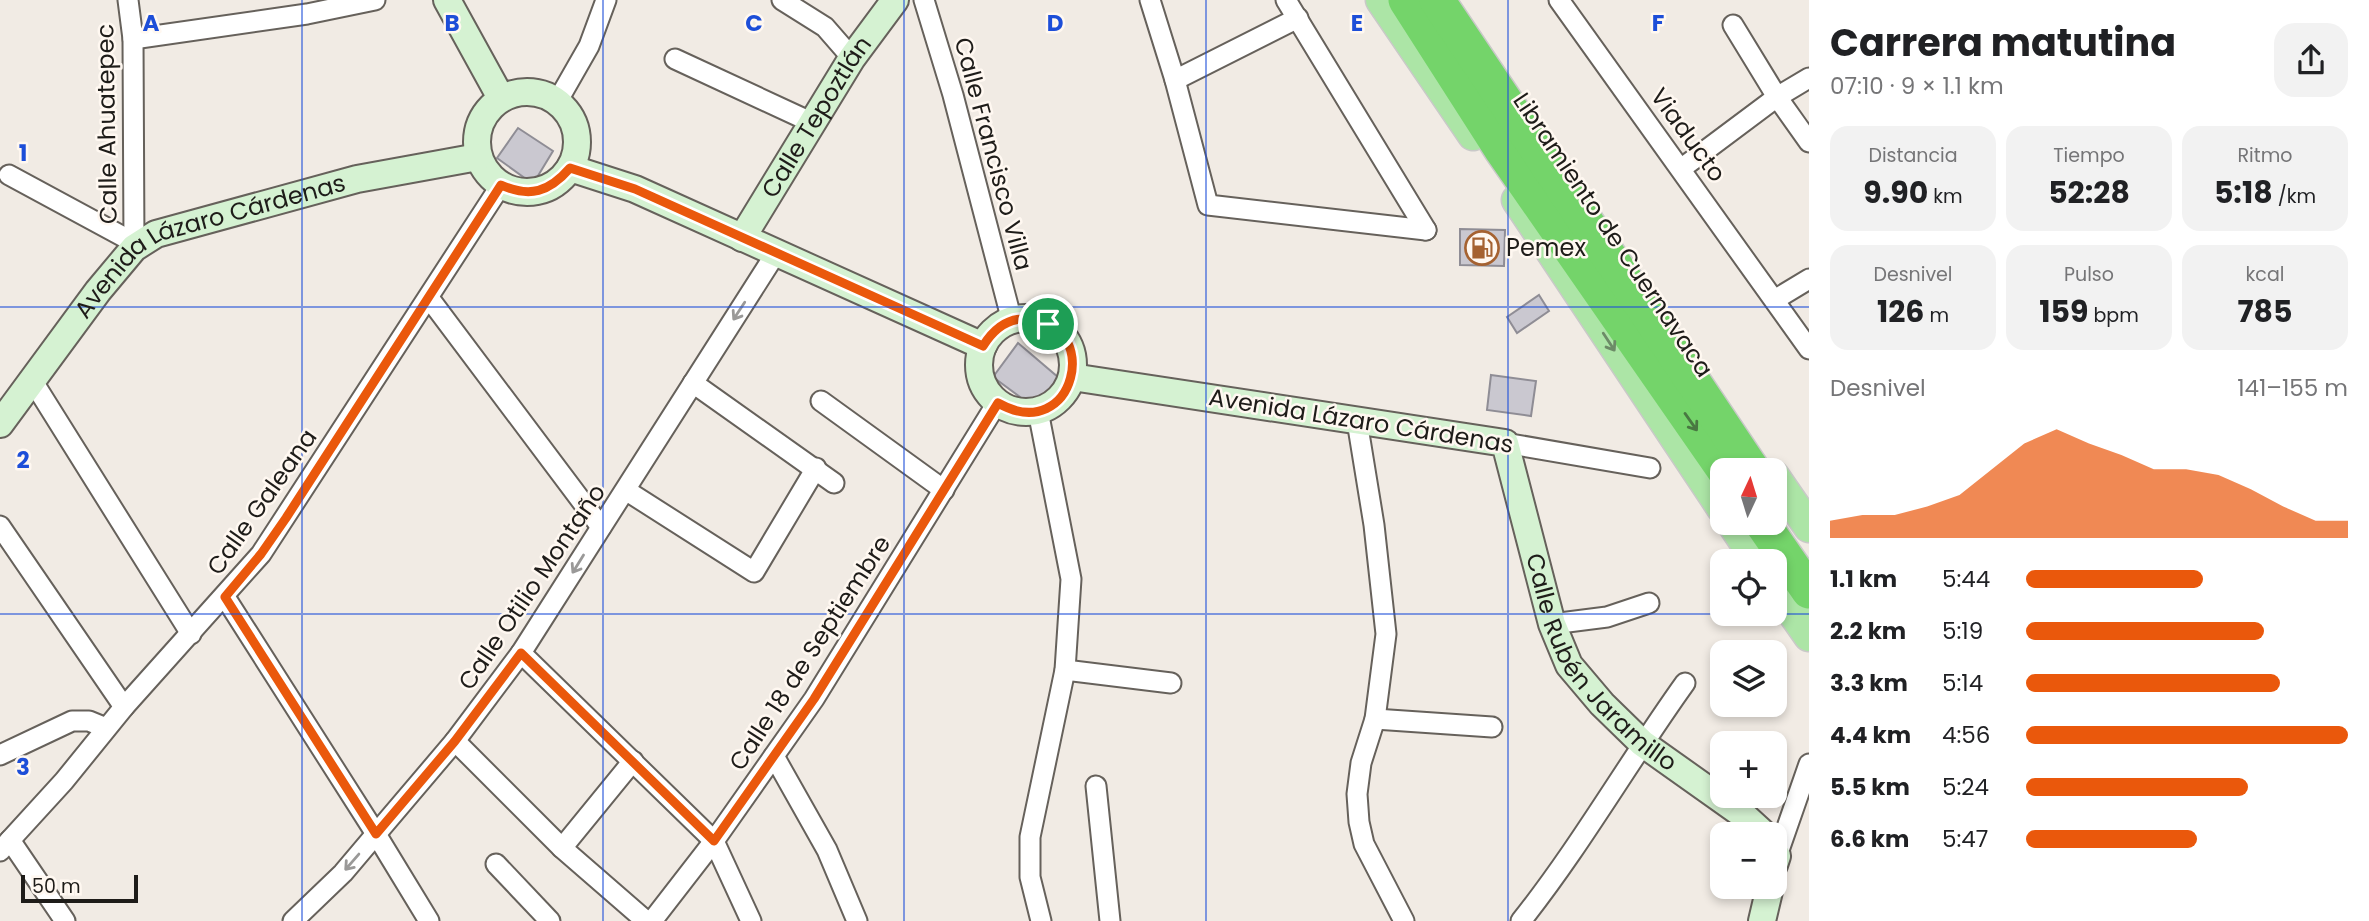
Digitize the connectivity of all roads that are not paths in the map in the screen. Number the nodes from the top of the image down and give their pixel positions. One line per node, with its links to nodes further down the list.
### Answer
1 (128, 0): 18 (street, Calle Ahuatepec)
2 (375, 0): 15 (street)
3 (447, 0): 24 (street)
4 (606, 0): 25 (street)
5 (782, 0): 19 (street)
6 (895, 0): 19 (street, Calle Tepoztlán)
7 (925, 0): 39 (street, Calle Francisco Villa)
8 (1150, 0): 22 (street)
9 (1286, 0): 16 (street)
10 (1381, 0): 58 (main road, one-way to 58)
11 (1406, 0): 51 (highway, one-way to 51)
12 (1437, 0): 52 (highway)
13 (1454, 0): 53 (main road, Libramiento de Cuernavaca)
14 (1559, 0): 30 (street, Viaducto)
15 (305, 7): 18 (street)
16 (1298, 18): 22 (street); 22 (street)
17 (1732, 25): 23 (street)
18 (133, 39): 34 (street, Calle Ahuatepec)
19 (852, 58): 26 (street, Calle Tepoztlán)
20 (675, 59): 26 (street)
21 (1809, 78): 23 (street)
22 (1175, 80)
23 (1777, 97): 27 (street); 30 (street)
24 (501, 98): 25 (street); 28 (street)
25 (557, 102): 29 (street)
26 (813, 123): 33 (street, Calle Tepoztlán)
27 (1809, 142)
28 (478, 157): 32 (street); 34 (street, Avenida Lázaro Cárdenas)
29 (570, 168): 32 (street); 33 (street)
30 (1682, 168): 38 (street, Viaducto)
31 (9, 175): 34 (street)
32 (501, 185): 37 (street, Calle Galeana)
33 (742, 238): 35 (street)
34 (133, 245): 43 (street, Avenida Lázaro Cárdenas)
35 (776, 253): 40 (street); 44 (street, Calle Otilio Montaño, one-way to 44)
36 (1809, 279): 38 (street)
37 (429, 298): 63 (street); 68 (street, Calle Galeana)
38 (1776, 299): 41 (street, Viaducto)
39 (1012, 321): 40 (street); 42 (street)
40 (983, 346): 46 (street)
41 (1809, 349)
42 (1072, 377): 47 (street); 48 (street, Avenida Lázaro Cárdenas)
43 (32, 380): 49 (street, Avenida Lázaro Cárdenas); 72 (street)
44 (693, 383): 54 (street); 59 (street, Calle Otilio Montaño)
45 (821, 401): 57 (street)
46 (998, 403): 47 (street); 57 (street, Calle 18 de Septiembre)
47 (1038, 411): 75 (street)
48 (1357, 421): 50 (street, Avenida Lázaro Cárdenas); 79 (street)
49 (0, 424)
50 (1505, 443): 55 (street, Avenida Lázaro Cárdenas); 71 (street, Calle Rubén Jaramillo)
51 (1716, 458)
52 (1744, 458)
53 (1762, 458)
54 (816, 468): 56 (street); 59 (street)
55 (1650, 468)
56 (834, 483)
57 (944, 490): 85 (street, Calle 18 de Septiembre)
58 (1710, 490)
59 (627, 491): 63 (street, Calle Otilio Montaño)
60 (1787, 495): 64 (main road)
61 (1787, 522): 66 (highway)
62 (0, 526): 78 (street)
63 (601, 527): 74 (street, Calle Otilio Montaño, one-way to 74)
64 (1809, 527)
65 (1771, 536): 67 (highway)
66 (1809, 554)
67 (1809, 591)
68 (225, 597): 72 (street, Calle Galeana); 91 (street)
69 (1649, 603): 71 (street)
70 (1787, 605): 73 (main road)
71 (1552, 624): 83 (street, Calle Rubén Jaramillo)
72 (191, 634): 78 (street, Calle Galeana)
73 (1809, 636)
74 (521, 653): 82 (street, Calle Otilio Montaño); 86 (street)
75 (1065, 670): 76 (street); 105 (street)
76 (1171, 683)
77 (1685, 683): 83 (street)
78 (124, 707): 81 (street, Calle Galeana)
79 (1375, 719): 80 (street); 107 (street)
80 (1492, 727)
81 (106, 728): 84 (street); 93 (street, Calle Galeana)
82 (455, 741): 91 (street, Calle Otilio Montaño); 94 (street)
83 (1642, 743): 89 (street, Calle Rubén Jaramillo); 108 (street)
84 (0, 755)
85 (774, 756): 92 (street, Calle 18 de Septiembre); 104 (street)
86 (633, 761): 92 (street); 94 (street)
87 (1809, 764): 90 (street)
88 (1096, 786): 106 (street)
89 (1749, 822)
90 (1785, 822)
91 (376, 834): 98 (street, Calle Otilio Montaño, one-way to 98); 99 (street)
92 (714, 841): 102 (street, Calle 18 de Septiembre); 103 (street)
93 (5, 845): 97 (street)
94 (562, 848): 101 (street)
95 (496, 864): 100 (street)
96 (1767, 899): 109 (street)
97 (65, 921)
98 (293, 921)
99 (429, 921)
100 (550, 921)
101 (646, 921)
102 (652, 921)
103 (751, 921)
104 (857, 921)
105 (1041, 921)
106 (1110, 921)
107 (1404, 921)
108 (1521, 921)
109 (1762, 921)

